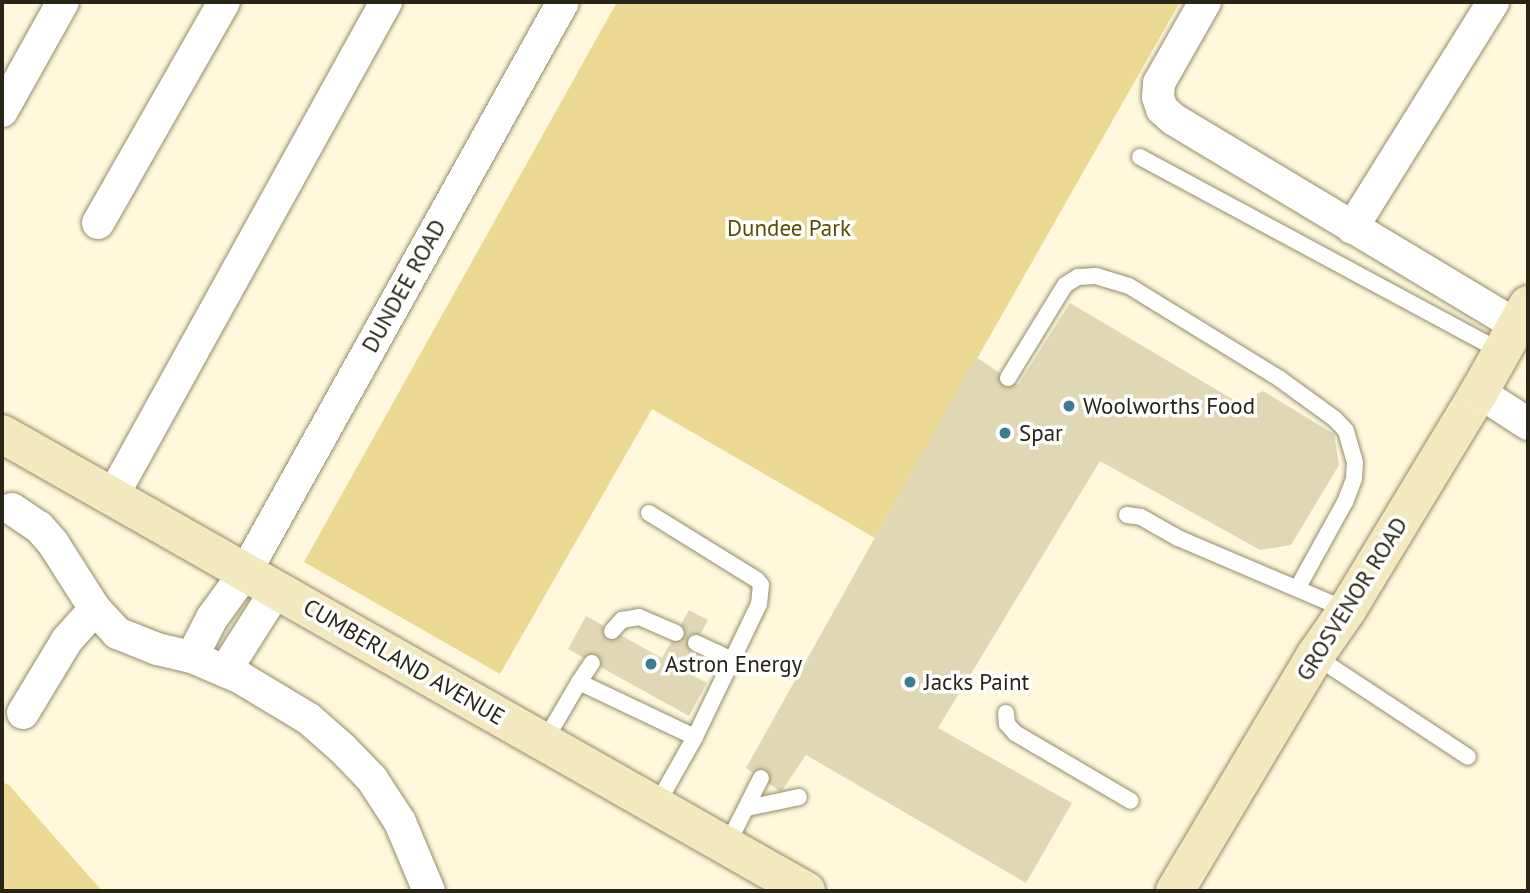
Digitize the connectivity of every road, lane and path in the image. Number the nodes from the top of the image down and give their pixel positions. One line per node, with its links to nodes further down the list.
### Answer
1 (63, 2): 7 (street)
2 (224, 2): 9 (street)
3 (386, 2): 16 (street)
4 (563, 2): 20 (street, DUNDEE ROAD)
5 (1205, 2): 10 (street)
6 (1493, 2): 10 (street)
7 (2, 111)
8 (1140, 157): 11 (lane)
9 (98, 223)
10 (1352, 228): 11 (street)
11 (1515, 327): 13 (street, GROSVENOR ROAD)
12 (1008, 378): 21 (lane)
13 (1479, 392): 14 (street); 23 (street, GROSVENOR ROAD)
14 (1528, 424)
15 (2, 434): 16 (street, CUMBERLAND AVENUE)
16 (112, 497): 20 (street, CUMBERLAND AVENUE)
17 (12, 509): 22 (street)
18 (649, 513): 29 (lane)
19 (1127, 515): 21 (lane)
20 (262, 580): 28 (street); 31 (street); 36 (street, CUMBERLAND AVENUE)
21 (1298, 587): 23 (lane)
22 (95, 609): 28 (street); 33 (street)
23 (1347, 610): 27 (street, GROSVENOR ROAD)
24 (612, 631): 25 (lane)
25 (676, 633)
26 (696, 643): 29 (lane)
27 (1315, 656): 37 (lane); 46 (street, GROSVENOR ROAD)
28 (192, 657): 31 (street)
29 (732, 660): 35 (lane)
30 (592, 663): 32 (lane)
31 (225, 671): 44 (street)
32 (579, 682): 35 (lane); 36 (lane)
33 (23, 713)
34 (1006, 713): 40 (lane)
35 (695, 737): 41 (lane)
36 (544, 742): 41 (street, CUMBERLAND AVENUE)
37 (1468, 757)
38 (761, 778): 42 (lane)
39 (799, 797): 42 (lane)
40 (1131, 801)
41 (656, 806): 43 (street, CUMBERLAND AVENUE)
42 (747, 808): 43 (lane)
43 (727, 845): 45 (street, CUMBERLAND AVENUE)
44 (429, 891)
45 (806, 891)
46 (1175, 891)

